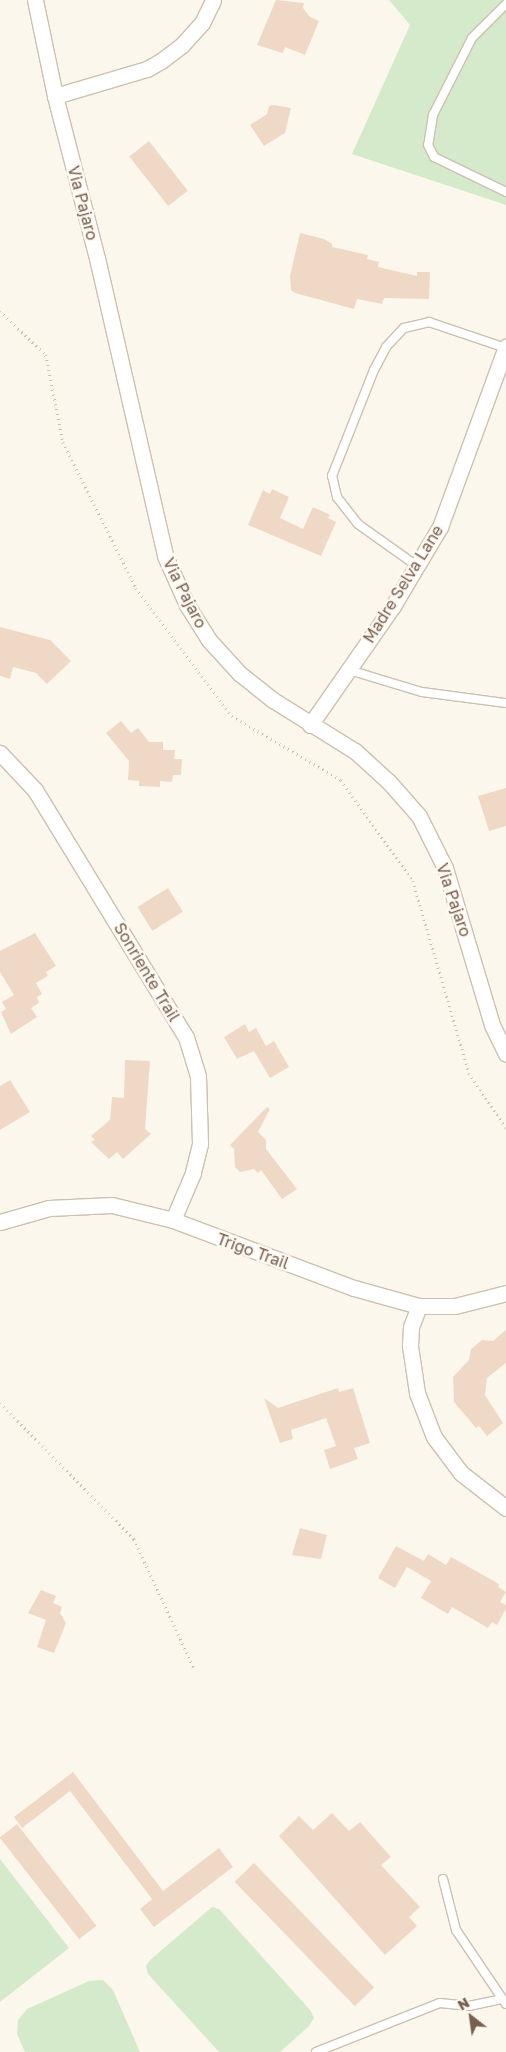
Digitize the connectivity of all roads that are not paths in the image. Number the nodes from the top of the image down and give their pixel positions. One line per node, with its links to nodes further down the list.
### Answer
1 (35, 0): 4 (street, Via Pajaro)
2 (214, 0): 4 (street)
3 (506, 4): 5 (lane)
4 (55, 96): 10 (street, Via Pajaro)
5 (506, 192)
6 (506, 348): 7 (street, Madre Selva Lane); 7 (lane)
7 (417, 566): 8 (street, Madre Selva Lane)
8 (348, 670): 9 (lane); 10 (street, Madre Selva Lane)
9 (506, 704)
10 (310, 725): 12 (street, Via Pajaro)
11 (0, 753): 13 (street, Sonriente Trail)
12 (506, 1054)
13 (173, 1220): 14 (street, Trigo Trail); 16 (street, Trigo Trail)
14 (0, 1222)
15 (506, 1292): 16 (street, Trigo Trail)
16 (419, 1306): 17 (street)
17 (506, 1508)
18 (443, 1879): 19 (lane)
19 (503, 2001): 20 (lane)
20 (316, 2052)

